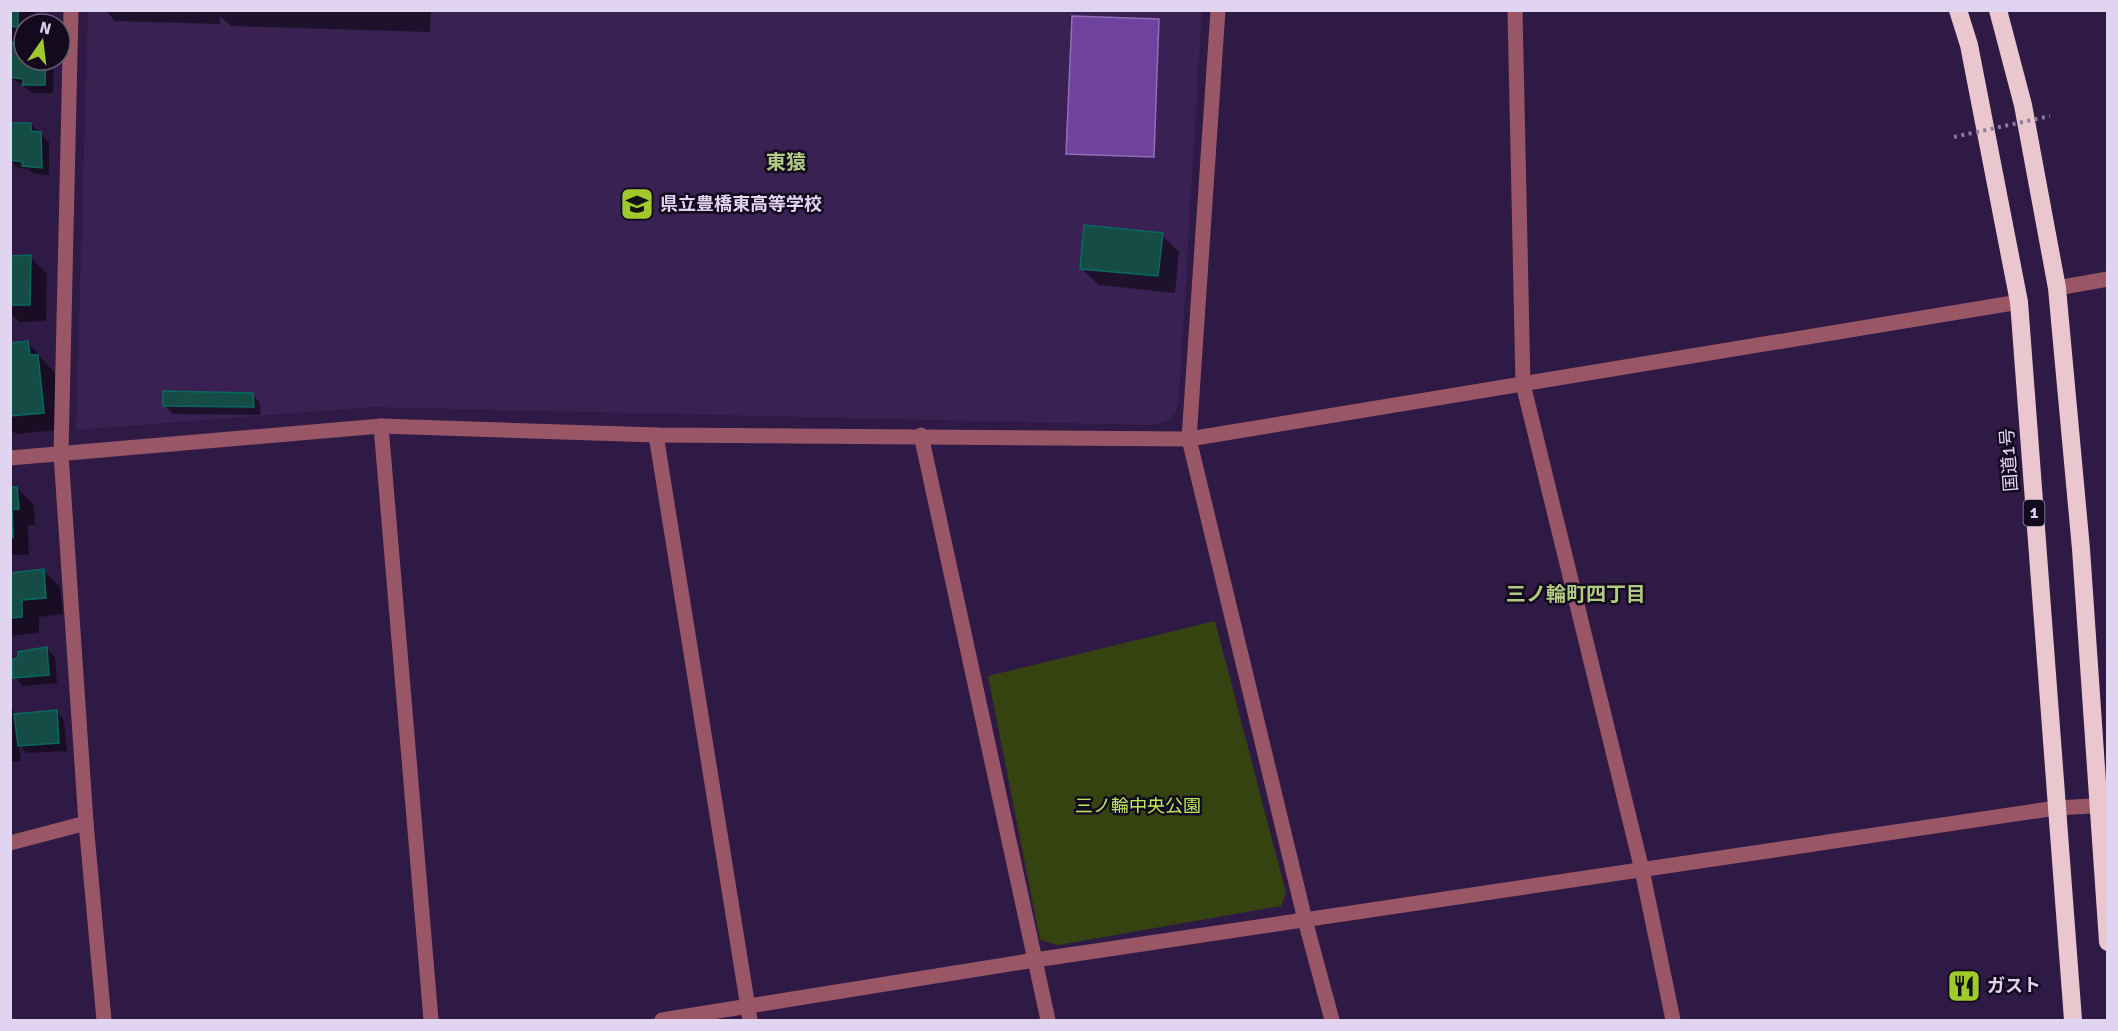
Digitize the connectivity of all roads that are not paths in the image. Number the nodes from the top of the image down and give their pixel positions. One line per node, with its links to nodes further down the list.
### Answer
1 (71, 10): 14 (street)
2 (1218, 10): 13 (street)
3 (1515, 10): 9 (street)
4 (1958, 10): 8 (highway, 国道1号 / 1)
5 (1998, 10): 7 (highway)
6 (2108, 279): 7 (street)
7 (2057, 288): 16 (highway)
8 (2019, 302): 9 (street); 17 (highway, 国道1号 / 1)
9 (1523, 384): 13 (street); 20 (street)
10 (381, 426): 11 (street); 14 (street); 26 (street)
11 (656, 435): 12 (street); 24 (street)
12 (921, 435): 13 (street); 23 (street)
13 (1189, 439): 21 (street)
14 (61, 454): 15 (street); 18 (street)
15 (10, 458)
16 (2102, 805): 17 (street); 22 (highway)
17 (2056, 808): 20 (street); 31 (highway, 国道1号 / 1)
18 (86, 823): 19 (street); 25 (street)
19 (10, 843)
20 (1642, 870): 21 (street); 30 (street)
21 (1305, 920): 23 (street); 29 (street)
22 (2108, 942)
23 (1035, 960): 24 (street); 28 (street)
24 (749, 1014): 27 (street)
25 (104, 1020)
26 (430, 1020)
27 (662, 1020)
28 (1048, 1020)
29 (1332, 1020)
30 (1673, 1020)
31 (2073, 1020)

